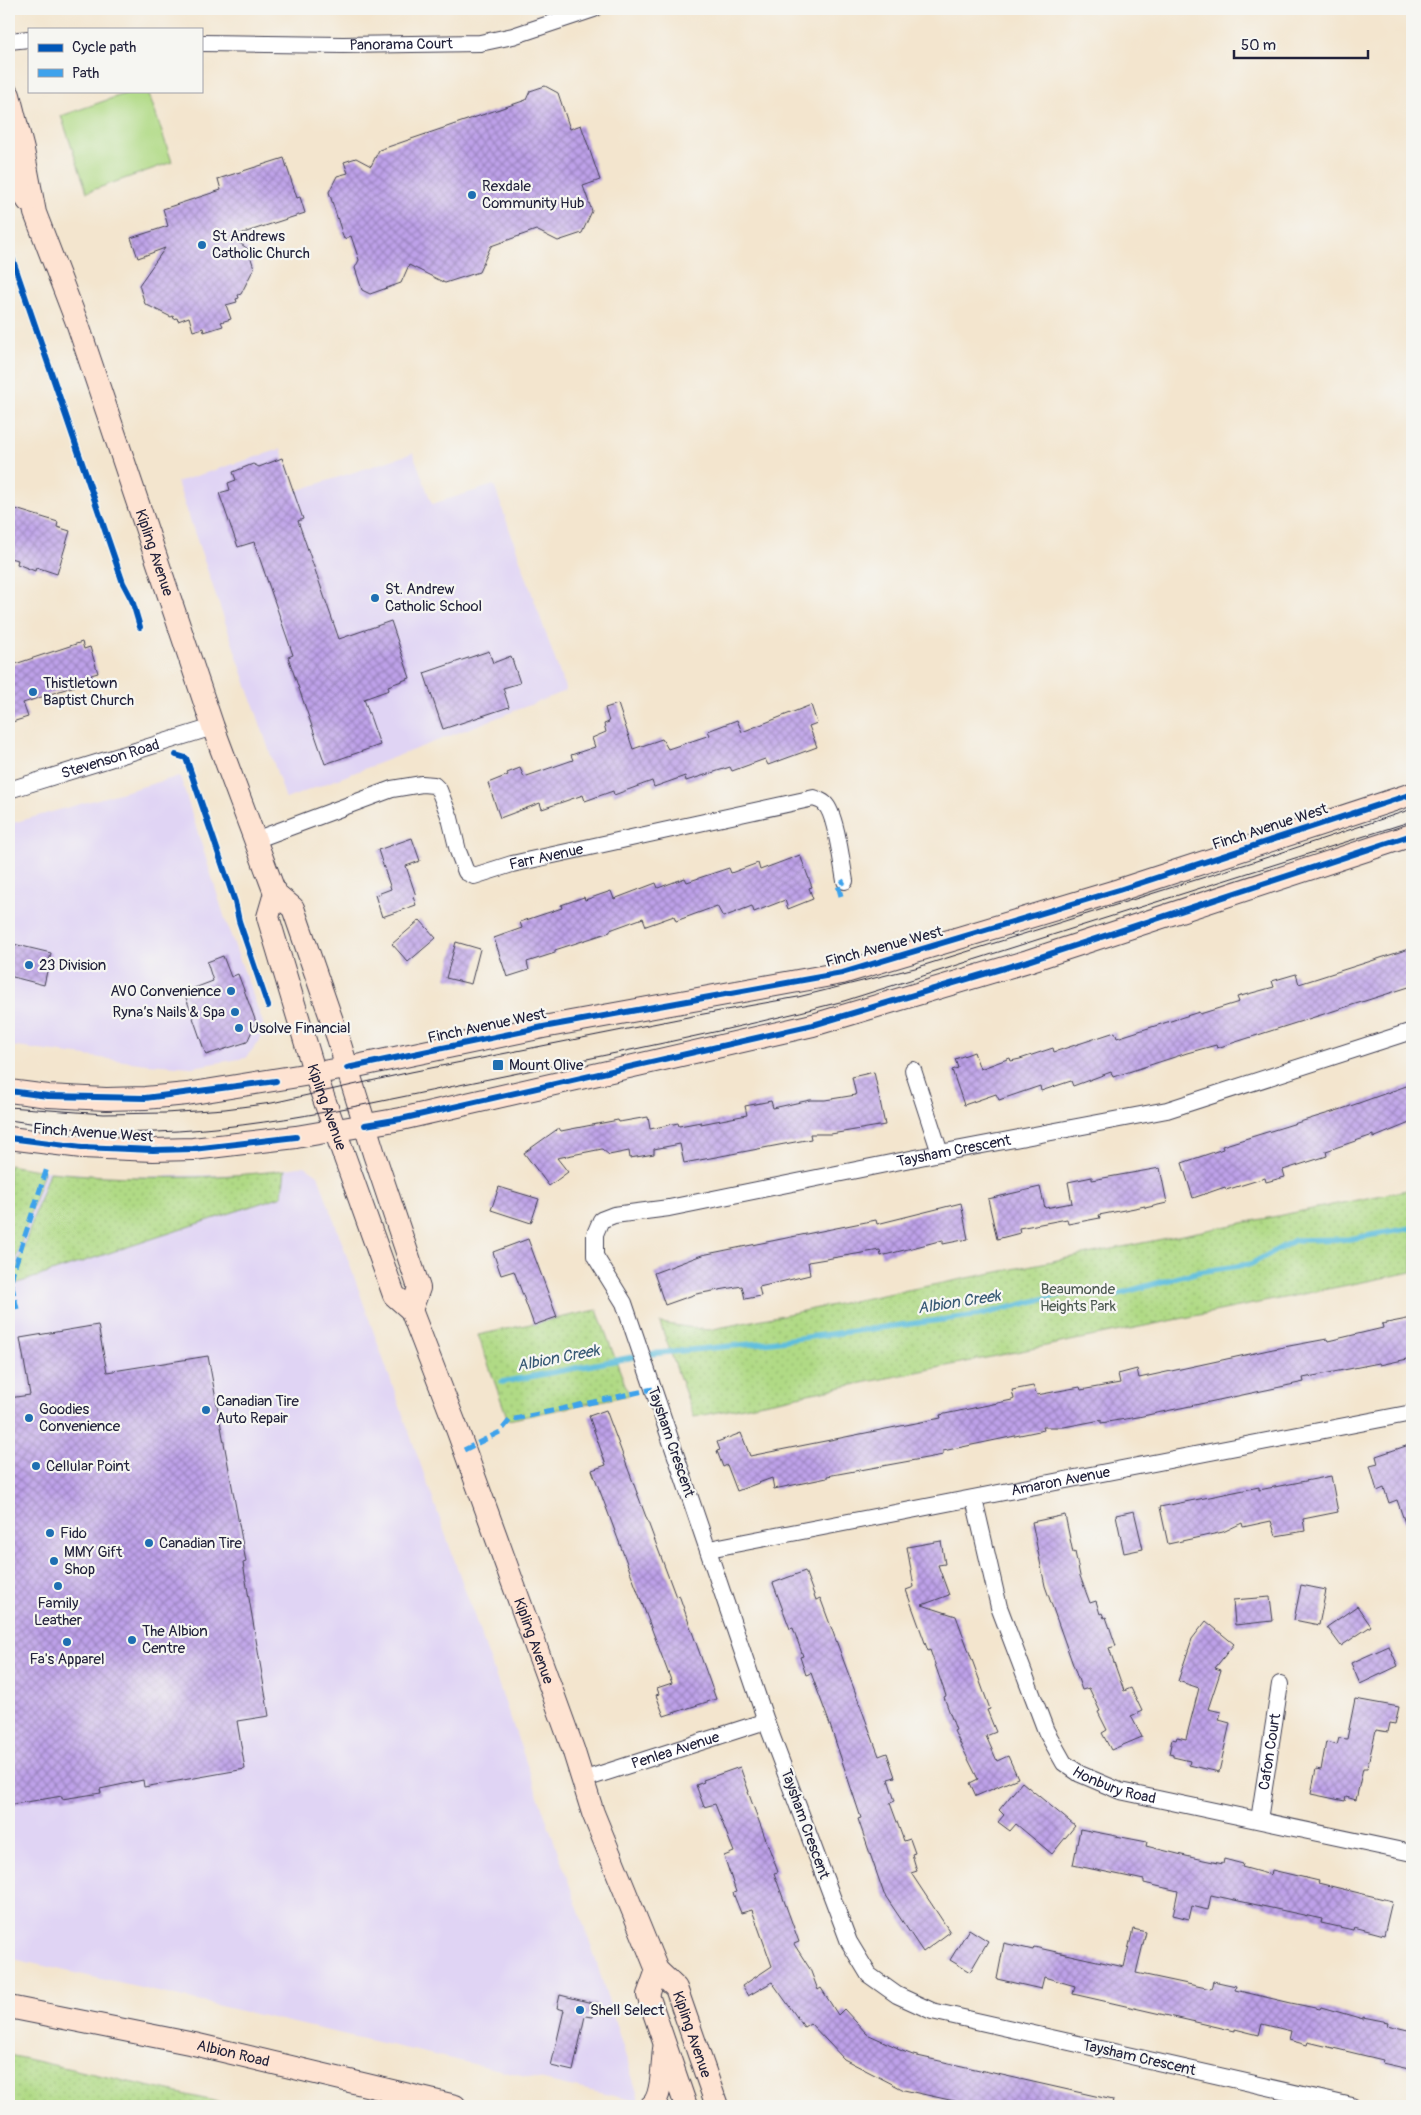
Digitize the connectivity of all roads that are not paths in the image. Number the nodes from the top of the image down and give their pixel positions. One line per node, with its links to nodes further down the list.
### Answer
1 (594, 9): 2 (street, Panorama Court)
2 (202, 43)
3 (9, 95): 5 (main road, Kipling Avenue)
4 (9, 170): 5 (main road, Kipling Avenue)
5 (35, 213): 6 (main road, Kipling Avenue)
6 (213, 727): 7 (street, Stevenson Road); 10 (main road, Kipling Avenue)
7 (9, 790)
8 (1412, 794): 14 (main road, Finch Avenue West)
9 (1412, 836): 18 (main road, Finch Avenue West)
10 (255, 840): 11 (street, Farr Avenue); 12 (main road, Kipling Avenue)
11 (845, 881)
12 (275, 893): 14 (main road, Kipling Avenue); 16 (main road, Kipling Avenue)
13 (1412, 1031): 21 (street, Taysham Crescent)
14 (347, 1068): 16 (main road, Finch Avenue West); 18 (main road, Kipling Avenue)
15 (913, 1070): 21 (street)
16 (315, 1074): 17 (main road, Finch Avenue West); 19 (main road, Kipling Avenue)
17 (9, 1091)
18 (365, 1125): 19 (main road, Finch Avenue West); 22 (main road, Kipling Avenue)
19 (335, 1130): 20 (main road, Finch Avenue West); 22 (main road, Kipling Avenue)
20 (9, 1138)
21 (940, 1153): 25 (street, Taysham Crescent)
22 (412, 1310): 28 (main road, Kipling Avenue)
23 (1412, 1413): 24 (street, Amaron Avenue)
24 (974, 1499): 25 (street, Amaron Avenue); 29 (street, Honbury Road)
25 (709, 1549): 27 (street, Taysham Crescent)
26 (1280, 1684): 29 (street, Cafon Court)
27 (766, 1721): 28 (street, Penlea Avenue); 38 (street, Taysham Crescent)
28 (582, 1780): 31 (main road, Kipling Avenue)
29 (1259, 1820): 30 (street, Honbury Road)
30 (1412, 1853)
31 (657, 1970): 33 (main road, Kipling Avenue); 37 (main road, Kipling Avenue)
32 (9, 2007): 34 (main road, Albion Road)
33 (665, 2043): 35 (main road); 36 (main road, Kipling Avenue)
34 (455, 2106)
35 (651, 2106)
36 (686, 2106)
37 (718, 2106)
38 (1352, 2106)

